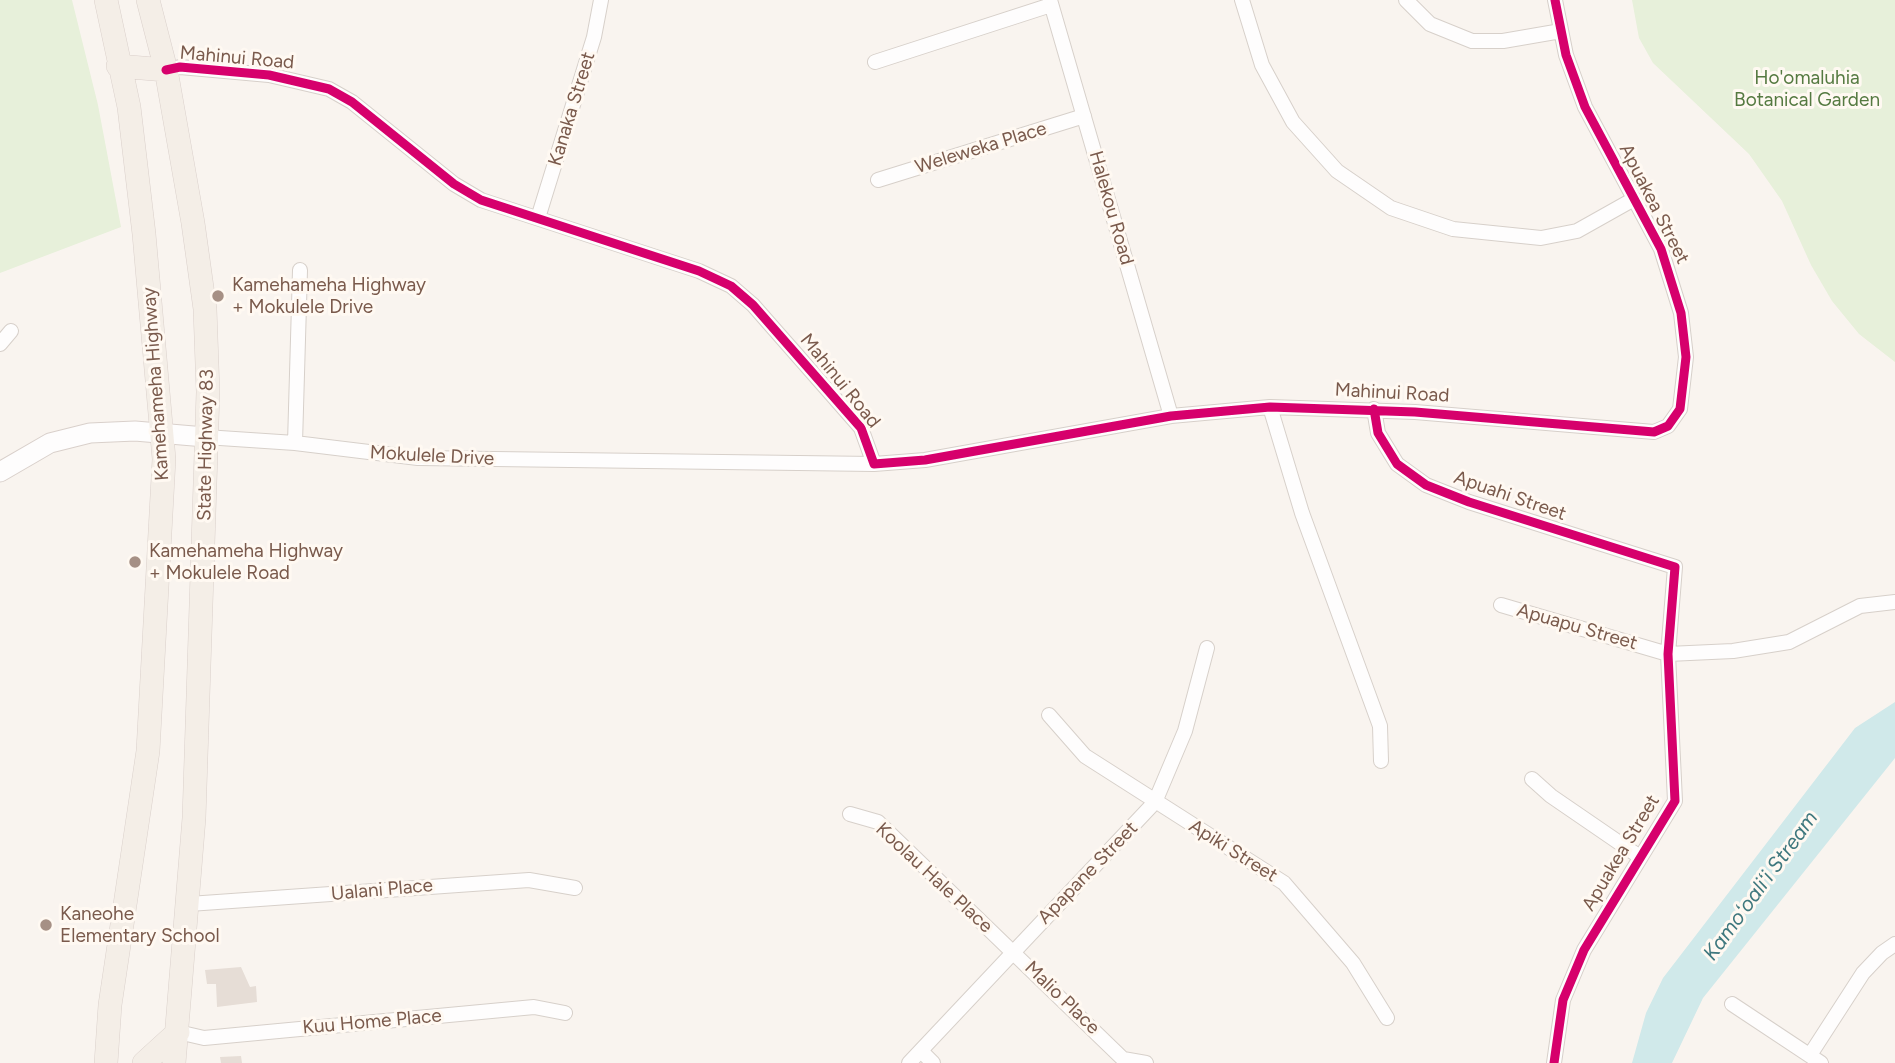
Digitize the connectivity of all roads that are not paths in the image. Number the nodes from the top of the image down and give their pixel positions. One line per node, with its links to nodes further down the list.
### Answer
1 (106, 0): 10 (main road, Kamehameha Highway)
2 (148, 0): 11 (main road, State Highway 83)
3 (601, 0): 15 (street, Kanaka Street)
4 (1242, 0): 14 (street)
5 (1406, 0): 8 (street)
6 (1556, 0): 8 (street, Apuakea Street)
7 (1051, 2): 9 (street); 12 (street, Halekou Road)
8 (1561, 31): 14 (street, Apuakea Street)
9 (875, 62)
10 (118, 66): 11 (main road); 23 (main road, Kamehameha Highway)
11 (166, 70): 15 (street, Mahinui Road); 24 (main road, State Highway 83)
12 (1084, 116): 13 (street, Weleweka Place); 21 (street, Halekou Road)
13 (878, 180)
14 (1634, 199): 22 (street, Apuakea Street)
15 (538, 218): 26 (street, Mahinui Road)
16 (300, 270): 25 (street)
17 (11, 331): 18 (street)
18 (0, 344)
19 (1270, 407): 20 (street, Mahinui Road); 21 (street, Mahinui Road); 34 (street)
20 (1374, 409): 22 (street, Mahinui Road); 28 (street, Apuahi Street)
21 (1171, 416): 26 (street, Mahinui Road)
22 (1668, 426)
23 (162, 432): 24 (street, Mokulele Drive); 27 (street, Mokulele Drive); 49 (main road, Kamehameha Highway)
24 (205, 437): 25 (street, Mokulele Drive); 40 (main road, State Highway 83)
25 (295, 443): 26 (street, Mokulele Drive)
26 (874, 464)
27 (2, 465)
28 (1675, 567): 32 (street, Apuakea Street)
29 (1895, 602): 32 (street, Apuapu Street)
30 (1501, 605): 32 (street, Apuapu Street)
31 (1207, 648): 36 (street, Apapane Street)
32 (1668, 653): 38 (street, Apuakea Street)
33 (1049, 715): 36 (street, Apiki Street)
34 (1381, 761)
35 (1532, 779): 38 (street)
36 (1156, 802): 42 (street, Apapane Street); 45 (street, Apiki Street)
37 (849, 814): 42 (street, Koolau Hale Place)
38 (1640, 857): 55 (street, Apuakea Street)
39 (575, 888): 40 (street, Ualani Place)
40 (189, 904): 46 (main road, State Highway 83)
41 (1895, 944): 48 (street)
42 (1014, 951): 47 (street, Apapane Street); 54 (street, Malio Place)
43 (1732, 1004): 48 (street)
44 (565, 1013): 46 (street, Kuu Home Place)
45 (1387, 1018)
46 (178, 1032): 50 (main road); 51 (main road, State Highway 83)
47 (922, 1052): 52 (street, Apapane Street); 53 (street)
48 (1816, 1059)
49 (106, 1063)
50 (144, 1063)
51 (174, 1063)
52 (909, 1063)
53 (933, 1063)
54 (1146, 1063)
55 (1555, 1063)

